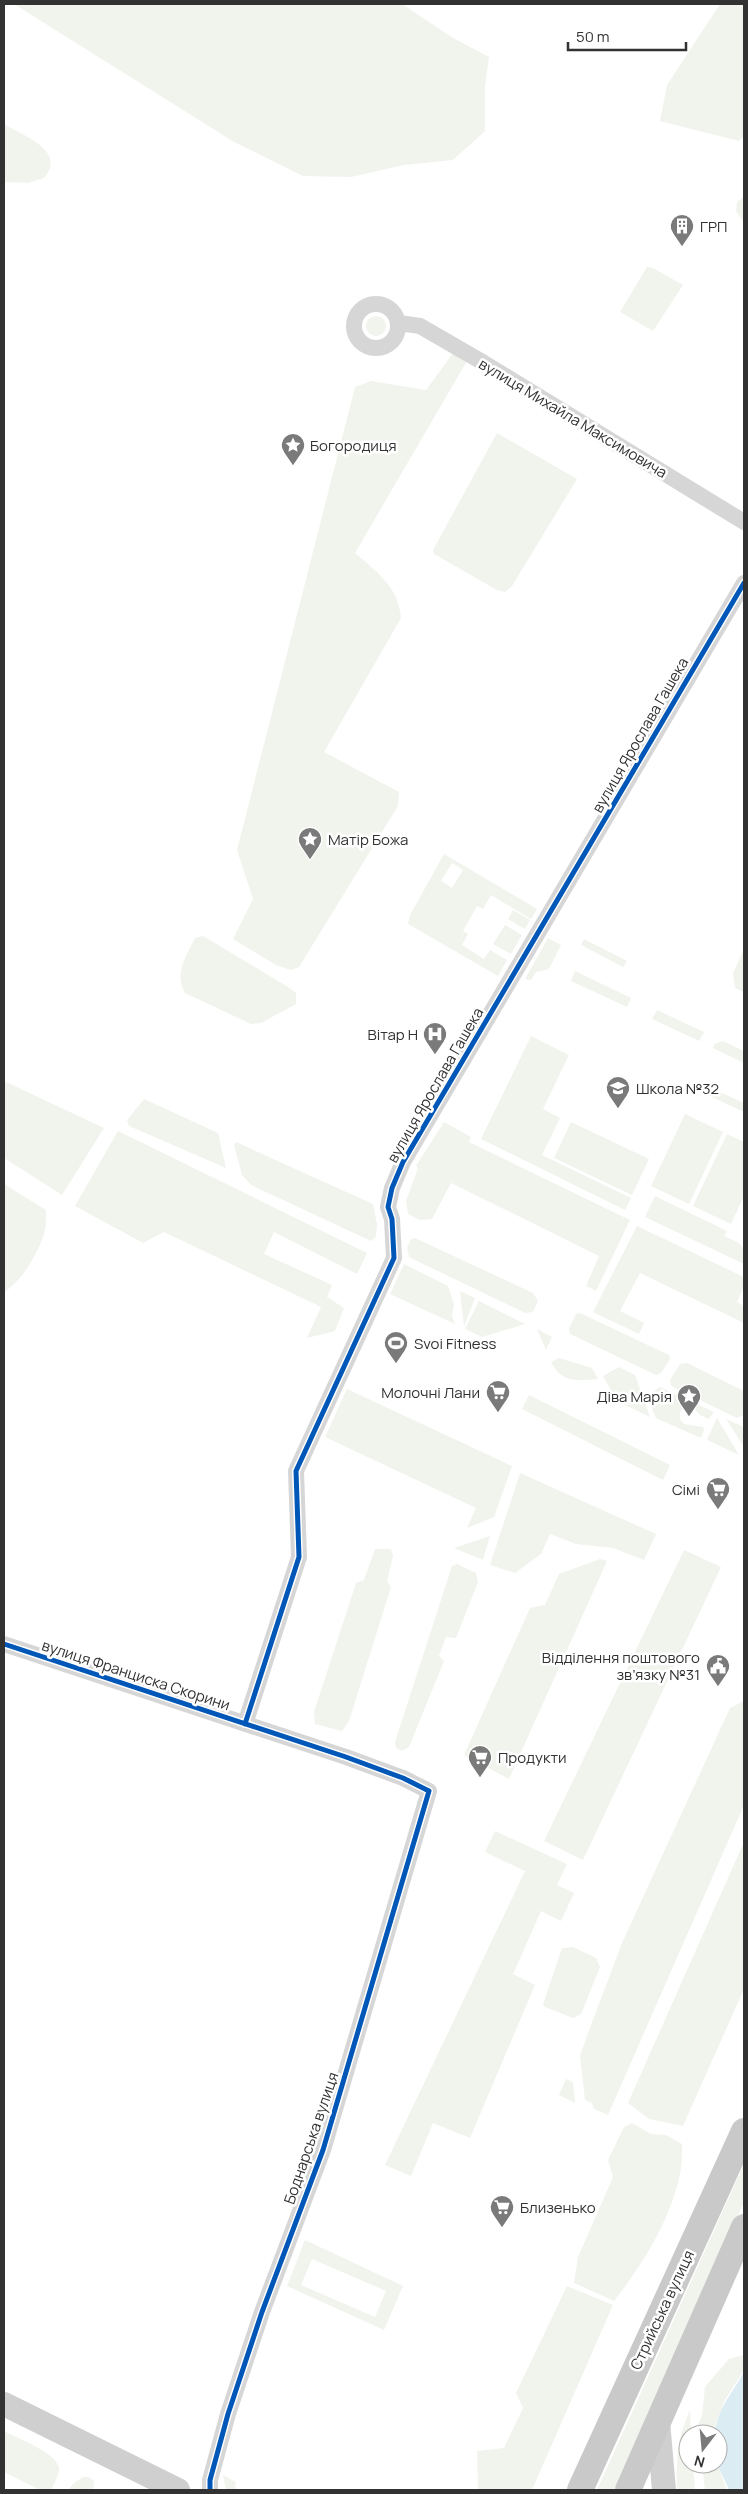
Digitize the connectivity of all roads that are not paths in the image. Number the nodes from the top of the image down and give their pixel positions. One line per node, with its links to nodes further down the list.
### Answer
1 (399, 322): 2 (street, вулиця Михайла Максимовича)
2 (744, 522)
3 (744, 583): 5 (street, вулиця Ярослава Гашека)
4 (4, 1644): 5 (street, вулиця Франциска Скорини)
5 (245, 1724): 6 (street, вулиця Франциска Скорини)
6 (429, 1791): 12 (street, Боднарська вулиця)
7 (744, 2131): 13 (main road, Стрийська вулиця)
8 (744, 2227): 10 (main road)
9 (4, 2404): 11 (main road)
10 (658, 2421): 14 (main road); 15 (main road)
11 (178, 2490)
12 (210, 2490)
13 (580, 2490)
14 (628, 2490)
15 (664, 2490)

